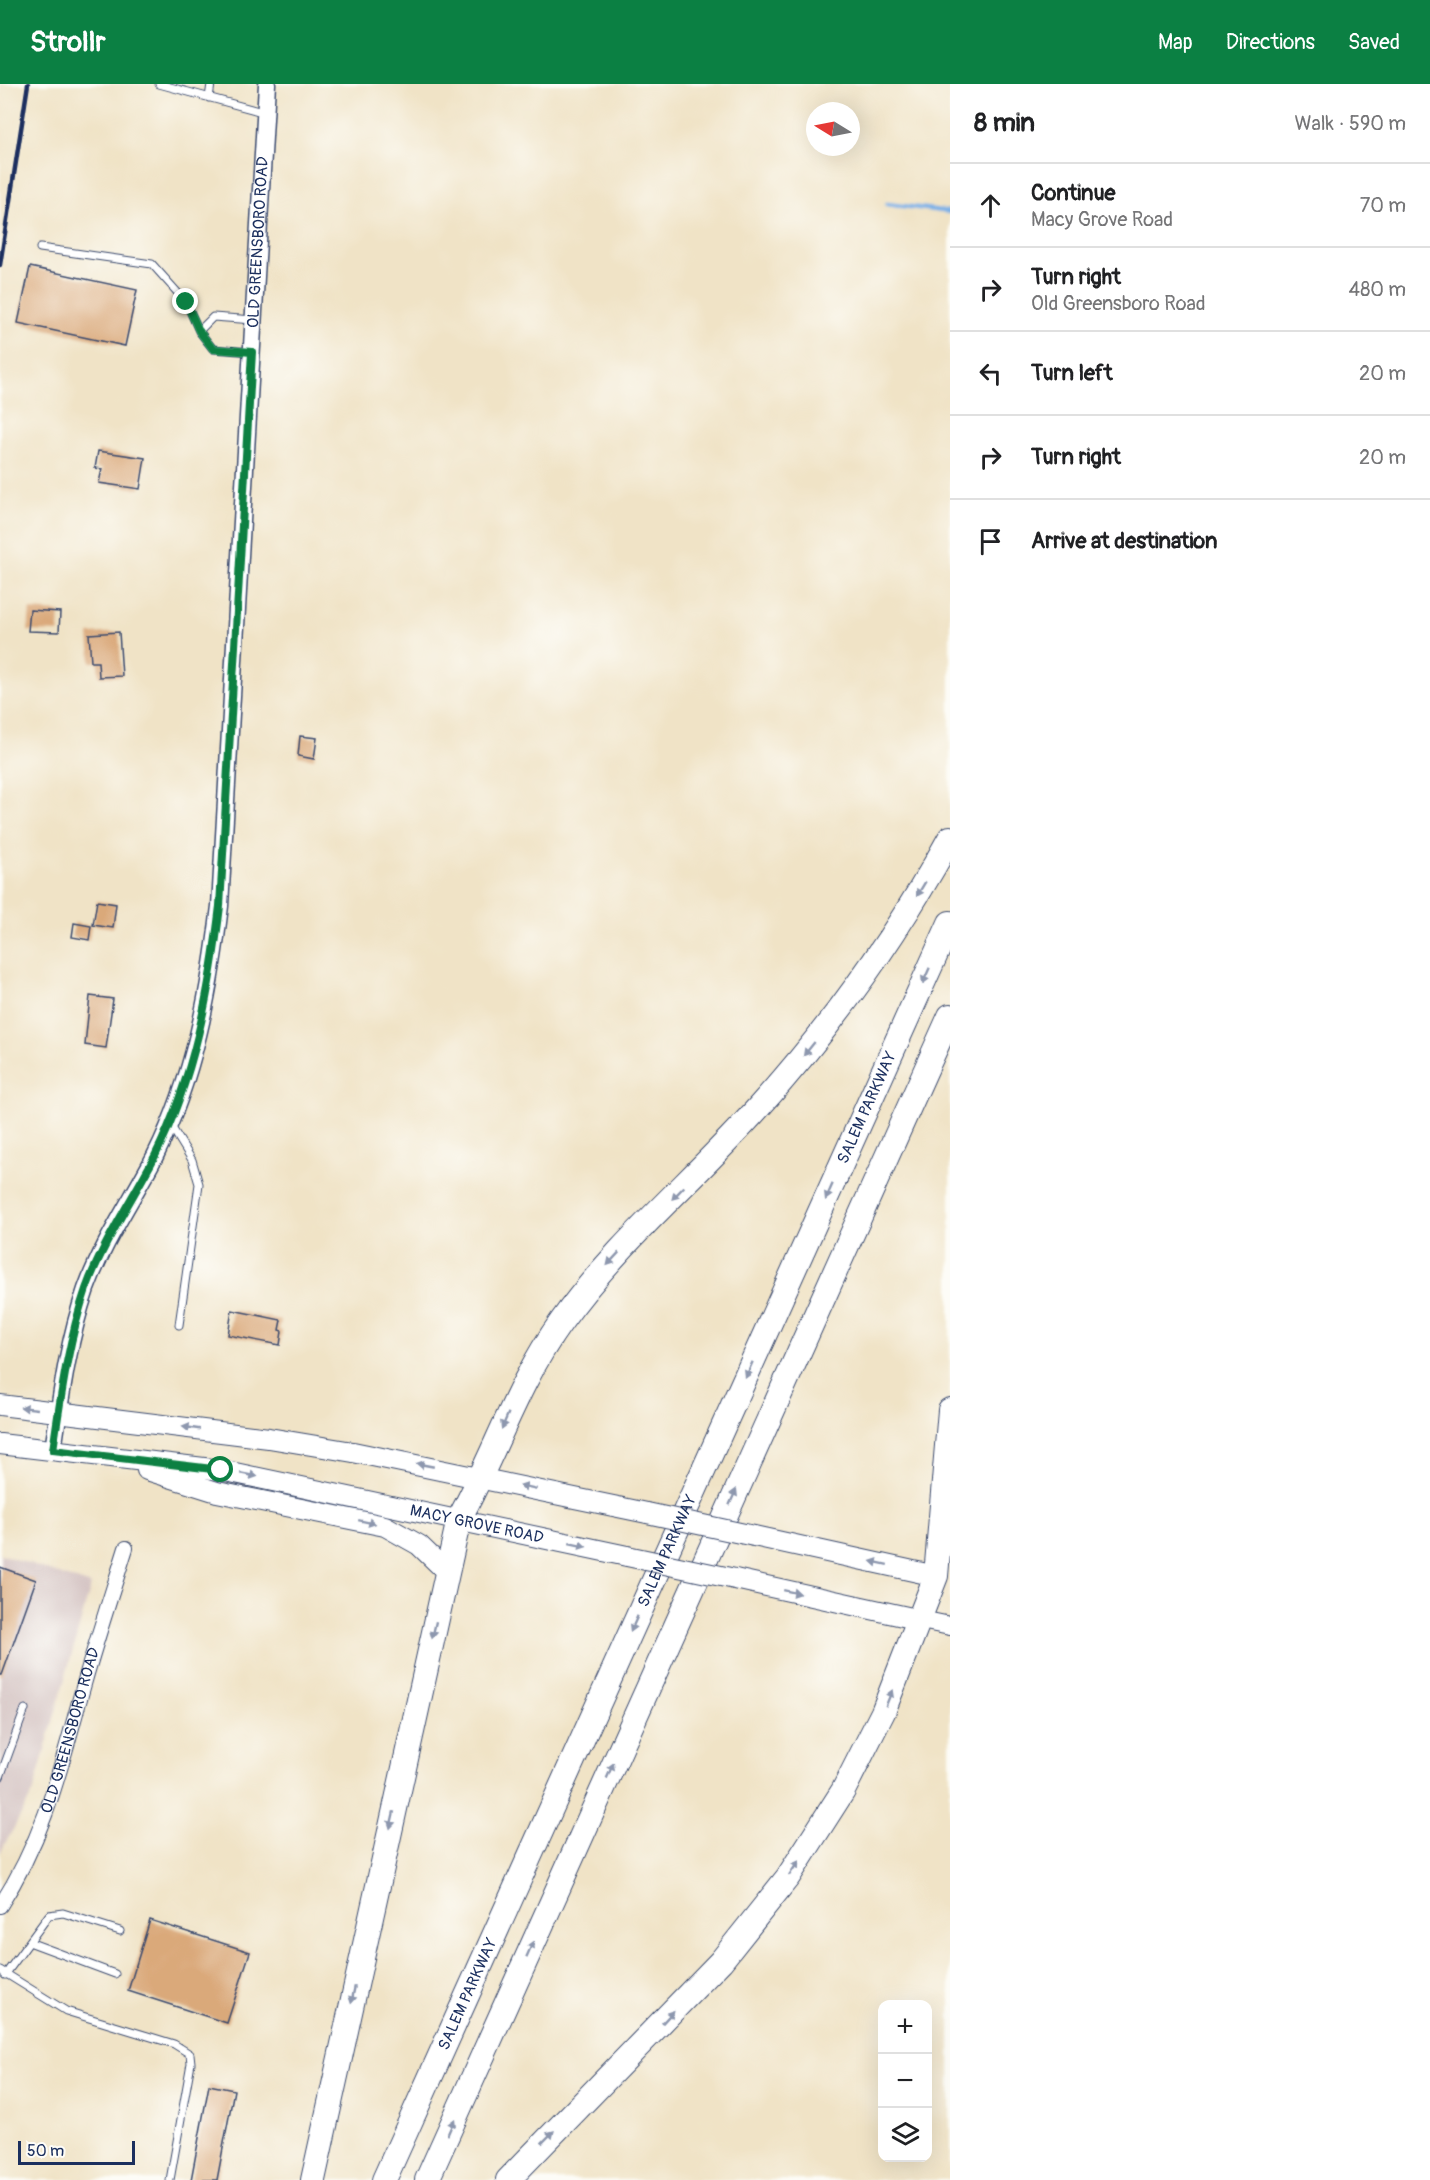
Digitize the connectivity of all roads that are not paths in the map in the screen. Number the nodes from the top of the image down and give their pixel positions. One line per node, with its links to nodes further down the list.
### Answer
1 (159, 84): 4 (lane)
2 (211, 84): 4 (lane)
3 (267, 84): 5 (street, OLD GREENSBORO ROAD)
4 (209, 98): 5 (lane)
5 (266, 113): 7 (street, OLD GREENSBORO ROAD)
6 (40, 248): 8 (lane)
7 (254, 320): 8 (lane); 9 (street, OLD GREENSBORO ROAD)
8 (199, 331): 9 (lane)
9 (252, 352): 13 (street, OLD GREENSBORO ROAD)
10 (950, 838): 21 (highway, one-way to 21)
11 (950, 922): 38 (highway, SALEM PARKWAY, one-way to 38)
12 (950, 1016): 39 (highway, one-way to 12)
13 (170, 1124): 14 (lane); 17 (street, OLD GREENSBORO ROAD)
14 (179, 1325)
15 (0, 1405): 17 (main road, one-way to 15)
16 (950, 1410): 23 (highway)
17 (59, 1411): 19 (street, OLD GREENSBORO ROAD); 21 (main road, one-way to 17)
18 (0, 1444): 19 (main road, MACY GROVE ROAD)
19 (53, 1450): 20 (main road, MACY GROVE ROAD)
20 (108, 1456): 22 (main road, MACY GROVE ROAD, one-way to 22); 25 (main road, one-way to 25)
21 (482, 1477): 22 (highway); 26 (main road, one-way to 21, bridge)
22 (459, 1519): 25 (highway); 27 (main road, MACY GROVE ROAD, one-way to 27, bridge)
23 (944, 1545): 26 (highway)
24 (126, 1548): 31 (street, OLD GREENSBORO ROAD)
25 (447, 1572): 37 (highway, one-way to 37)
26 (943, 1577): 27 (highway)
27 (921, 1620): 28 (main road, MACY GROVE ROAD); 40 (highway, one-way to 27)
28 (950, 1626)
29 (25, 1709): 30 (lane)
30 (0, 1777)
31 (0, 1906)
32 (120, 1931): 33 (lane)
33 (29, 1942): 34 (lane); 35 (lane)
34 (3, 1972): 36 (lane)
35 (115, 1974)
36 (170, 2180)
37 (313, 2180)
38 (384, 2180)
39 (426, 2180)
40 (508, 2180)

